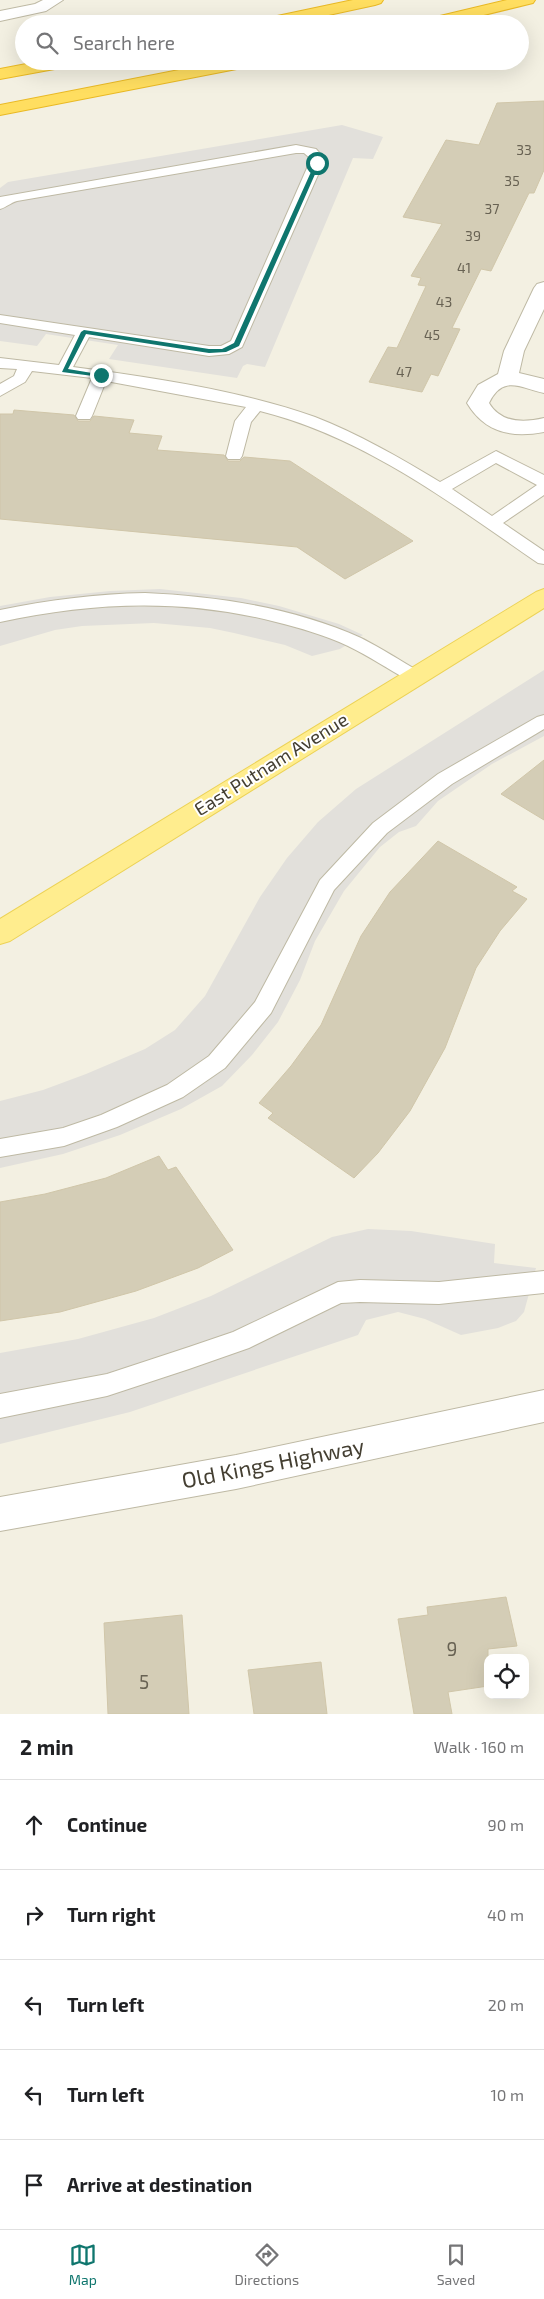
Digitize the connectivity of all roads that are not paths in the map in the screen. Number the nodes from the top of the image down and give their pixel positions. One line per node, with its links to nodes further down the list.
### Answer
1 (55, 0): 6 (street)
2 (375, 0): 4 (highway)
3 (527, 0): 5 (highway)
4 (305, 15)
5 (463, 15)
6 (0, 16)
7 (22, 70): 9 (highway)
8 (206, 70): 10 (highway)
9 (0, 74)
10 (0, 110)
11 (0, 205): 14 (lane)
12 (544, 288): 19 (street)
13 (0, 319): 14 (lane)
14 (84, 332): 17 (lane)
15 (0, 363): 16 (lane)
16 (27, 365): 17 (lane); 21 (lane)
17 (64, 370): 18 (lane)
18 (101, 375): 22 (lane); 23 (lane)
19 (508, 377): 20 (street); 24 (street)
20 (544, 387)
21 (0, 391)
22 (256, 405): 25 (lane); 28 (lane)
23 (84, 416)
24 (544, 425)
25 (234, 456)
26 (544, 482): 28 (lane)
27 (544, 488): 29 (lane)
28 (439, 490): 29 (lane)
29 (491, 524): 30 (lane)
30 (544, 559)
31 (544, 596): 33 (main road, East Putnam Avenue)
32 (0, 616): 33 (lane)
33 (414, 676): 35 (main road, East Putnam Avenue)
34 (544, 720): 36 (lane)
35 (0, 933)
36 (0, 1148)
37 (544, 1282): 38 (lane)
38 (0, 1406)
39 (544, 1406): 40 (street, Old Kings Highway)
40 (0, 1514)

